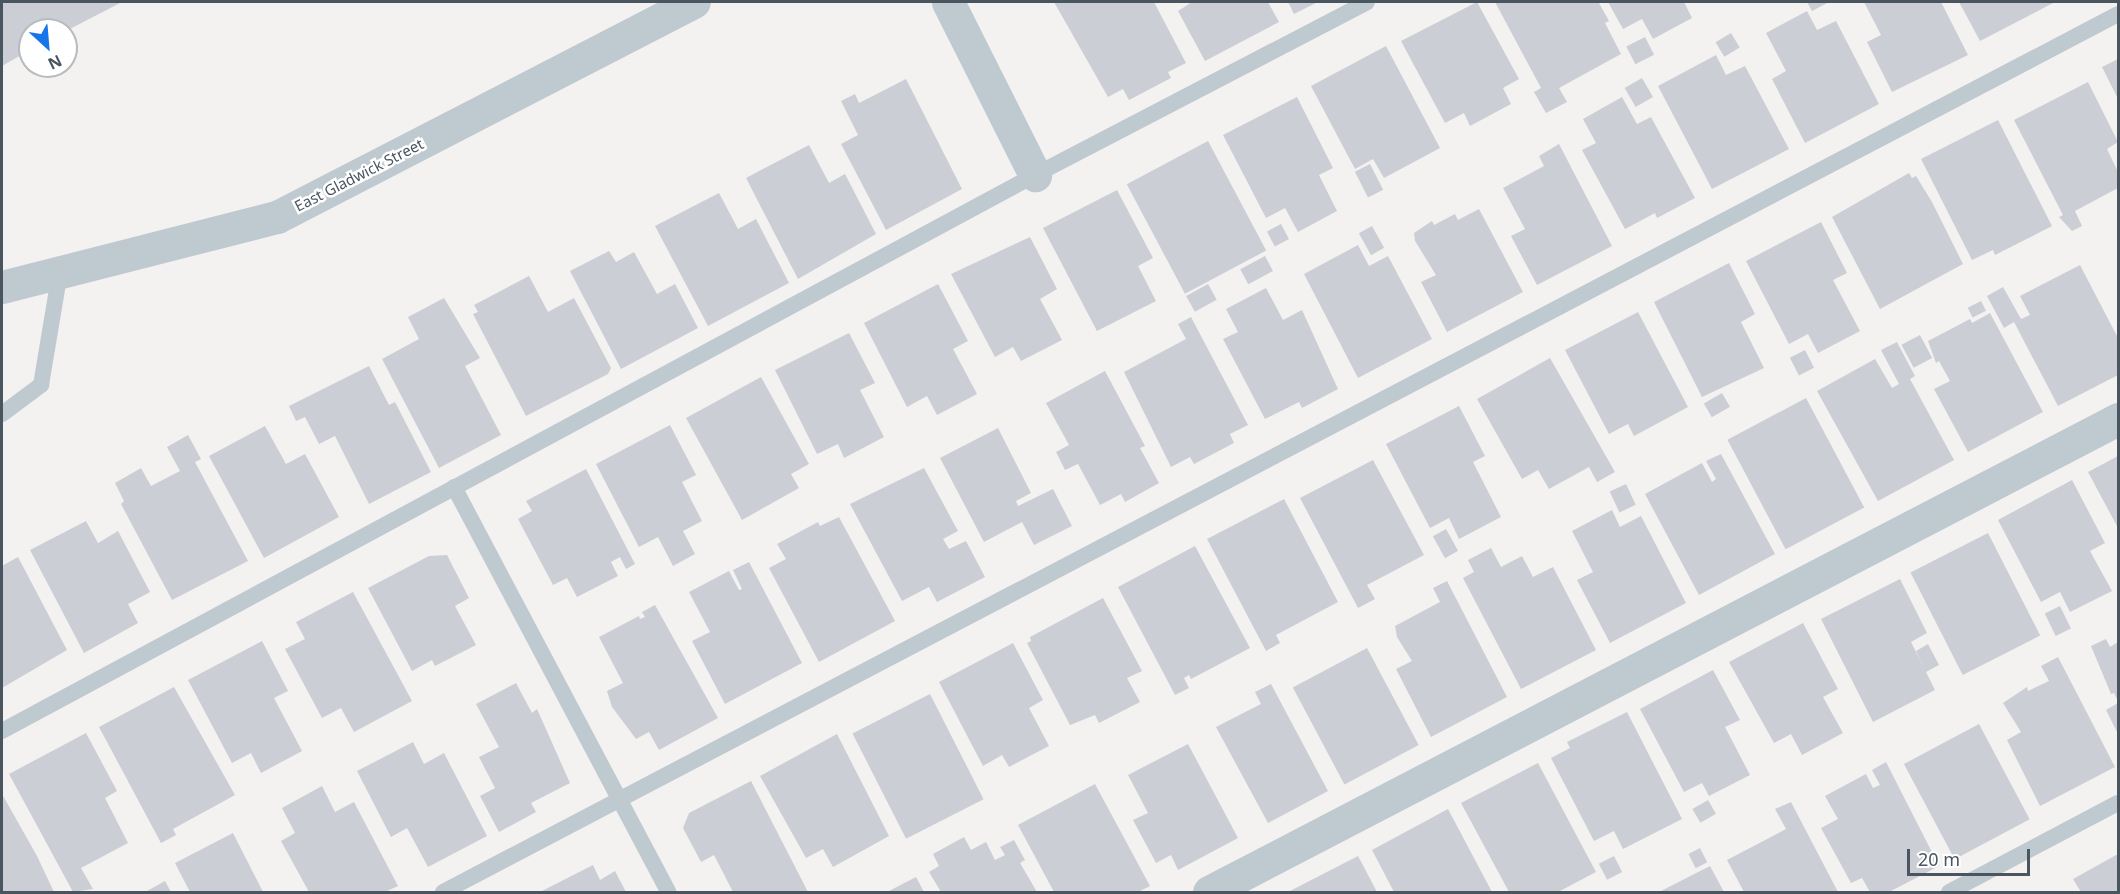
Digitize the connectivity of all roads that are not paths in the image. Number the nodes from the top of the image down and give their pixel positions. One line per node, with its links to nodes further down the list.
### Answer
1 (694, 2): 6 (street, East Gladwick Street)
2 (948, 2): 5 (street)
3 (1367, 2): 5 (lane)
4 (2118, 14): 12 (lane)
5 (1035, 175): 10 (lane)
6 (60, 272): 7 (street, East Gladwick Street); 8 (lane)
7 (2, 287)
8 (2, 414)
9 (2118, 419): 16 (street)
10 (454, 487): 11 (lane); 12 (lane)
11 (2, 731)
12 (621, 802): 14 (lane); 15 (lane)
13 (2118, 803): 17 (lane)
14 (443, 892)
15 (668, 892)
16 (1209, 892)
17 (1949, 892)

